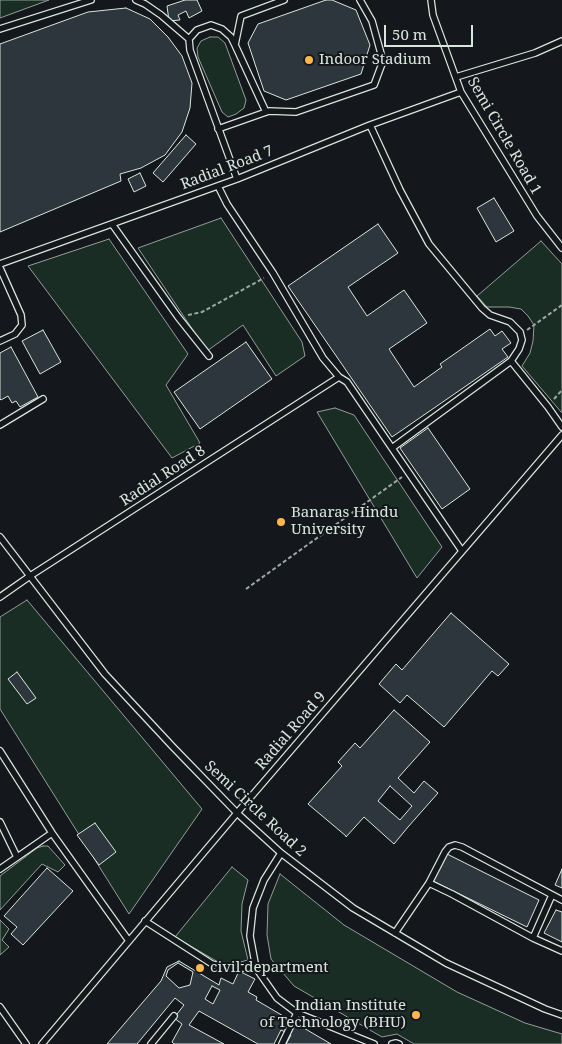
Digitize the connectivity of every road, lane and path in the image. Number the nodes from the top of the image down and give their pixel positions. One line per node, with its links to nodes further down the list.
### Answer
1 (91, 0): 6 (lane)
2 (136, 0): 7 (lane)
3 (284, 0): 9 (lane)
4 (360, 0): 12 (lane)
5 (431, 0): 10 (lane, Semi Circle Road 1)
6 (0, 29)
7 (189, 40): 9 (lane); 14 (lane)
8 (562, 41): 10 (lane)
9 (235, 45): 12 (lane)
10 (456, 77): 11 (lane, Semi Circle Road 1)
11 (461, 92): 13 (lane, Radial Road 7); 18 (lane, Semi Circle Road 1)
12 (266, 112): 14 (lane)
13 (370, 126): 15 (lane, Radial Road 7); 24 (lane)
14 (218, 129): 15 (lane)
15 (237, 179): 16 (lane, Radial Road 7)
16 (218, 186): 17 (lane, Radial Road 7); 21 (lane)
17 (112, 224): 19 (lane, Radial Road 7); 23 (lane)
18 (562, 248)
19 (0, 264)
20 (0, 268): 25 (lane)
21 (273, 273): 23 (path); 28 (lane)
22 (562, 305): 24 (path)
23 (178, 316): 26 (lane)
24 (521, 335): 27 (lane)
25 (0, 341)
26 (209, 356)
27 (511, 361): 31 (lane); 35 (lane)
28 (339, 377): 35 (lane); 39 (lane, Radial Road 8)
29 (562, 390): 31 (path)
30 (43, 399): 32 (lane)
31 (548, 407): 33 (lane)
32 (0, 425)
33 (562, 427)
34 (562, 435): 38 (lane, Radial Road 9)
35 (392, 448): 36 (lane)
36 (408, 472): 38 (lane); 40 (path)
37 (0, 537): 39 (lane, Semi Circle Road 2)
38 (462, 551): 43 (lane, Radial Road 9)
39 (30, 576): 41 (lane, Radial Road 8); 43 (lane, Semi Circle Road 2)
40 (246, 589)
41 (0, 597)
42 (0, 751): 45 (lane)
43 (237, 813): 46 (lane, Semi Circle Road 2); 52 (lane, Radial Road 9)
44 (0, 822): 47 (lane)
45 (52, 833): 47 (lane); 55 (lane)
46 (281, 854): 53 (lane, Semi Circle Road 2); 57 (lane)
47 (17, 857): 48 (lane)
48 (0, 869)
49 (429, 883): 50 (lane); 53 (lane); 54 (lane)
50 (552, 895): 51 (lane); 54 (lane)
51 (562, 900)
52 (146, 922): 55 (lane, Radial Road 9); 57 (lane)
53 (395, 933): 60 (lane, Semi Circle Road 2)
54 (533, 938): 56 (lane)
55 (129, 942): 63 (lane, Radial Road 9)
56 (562, 951)
57 (256, 968): 59 (lane)
58 (0, 1007): 62 (lane)
59 (297, 1012): 65 (lane); 66 (lane)
60 (562, 1015)
61 (174, 1016): 64 (lane)
62 (26, 1044)
63 (42, 1044)
64 (151, 1044)
65 (282, 1044)
66 (374, 1044)
67 (392, 1044): 68 (lane)
68 (399, 1044)

